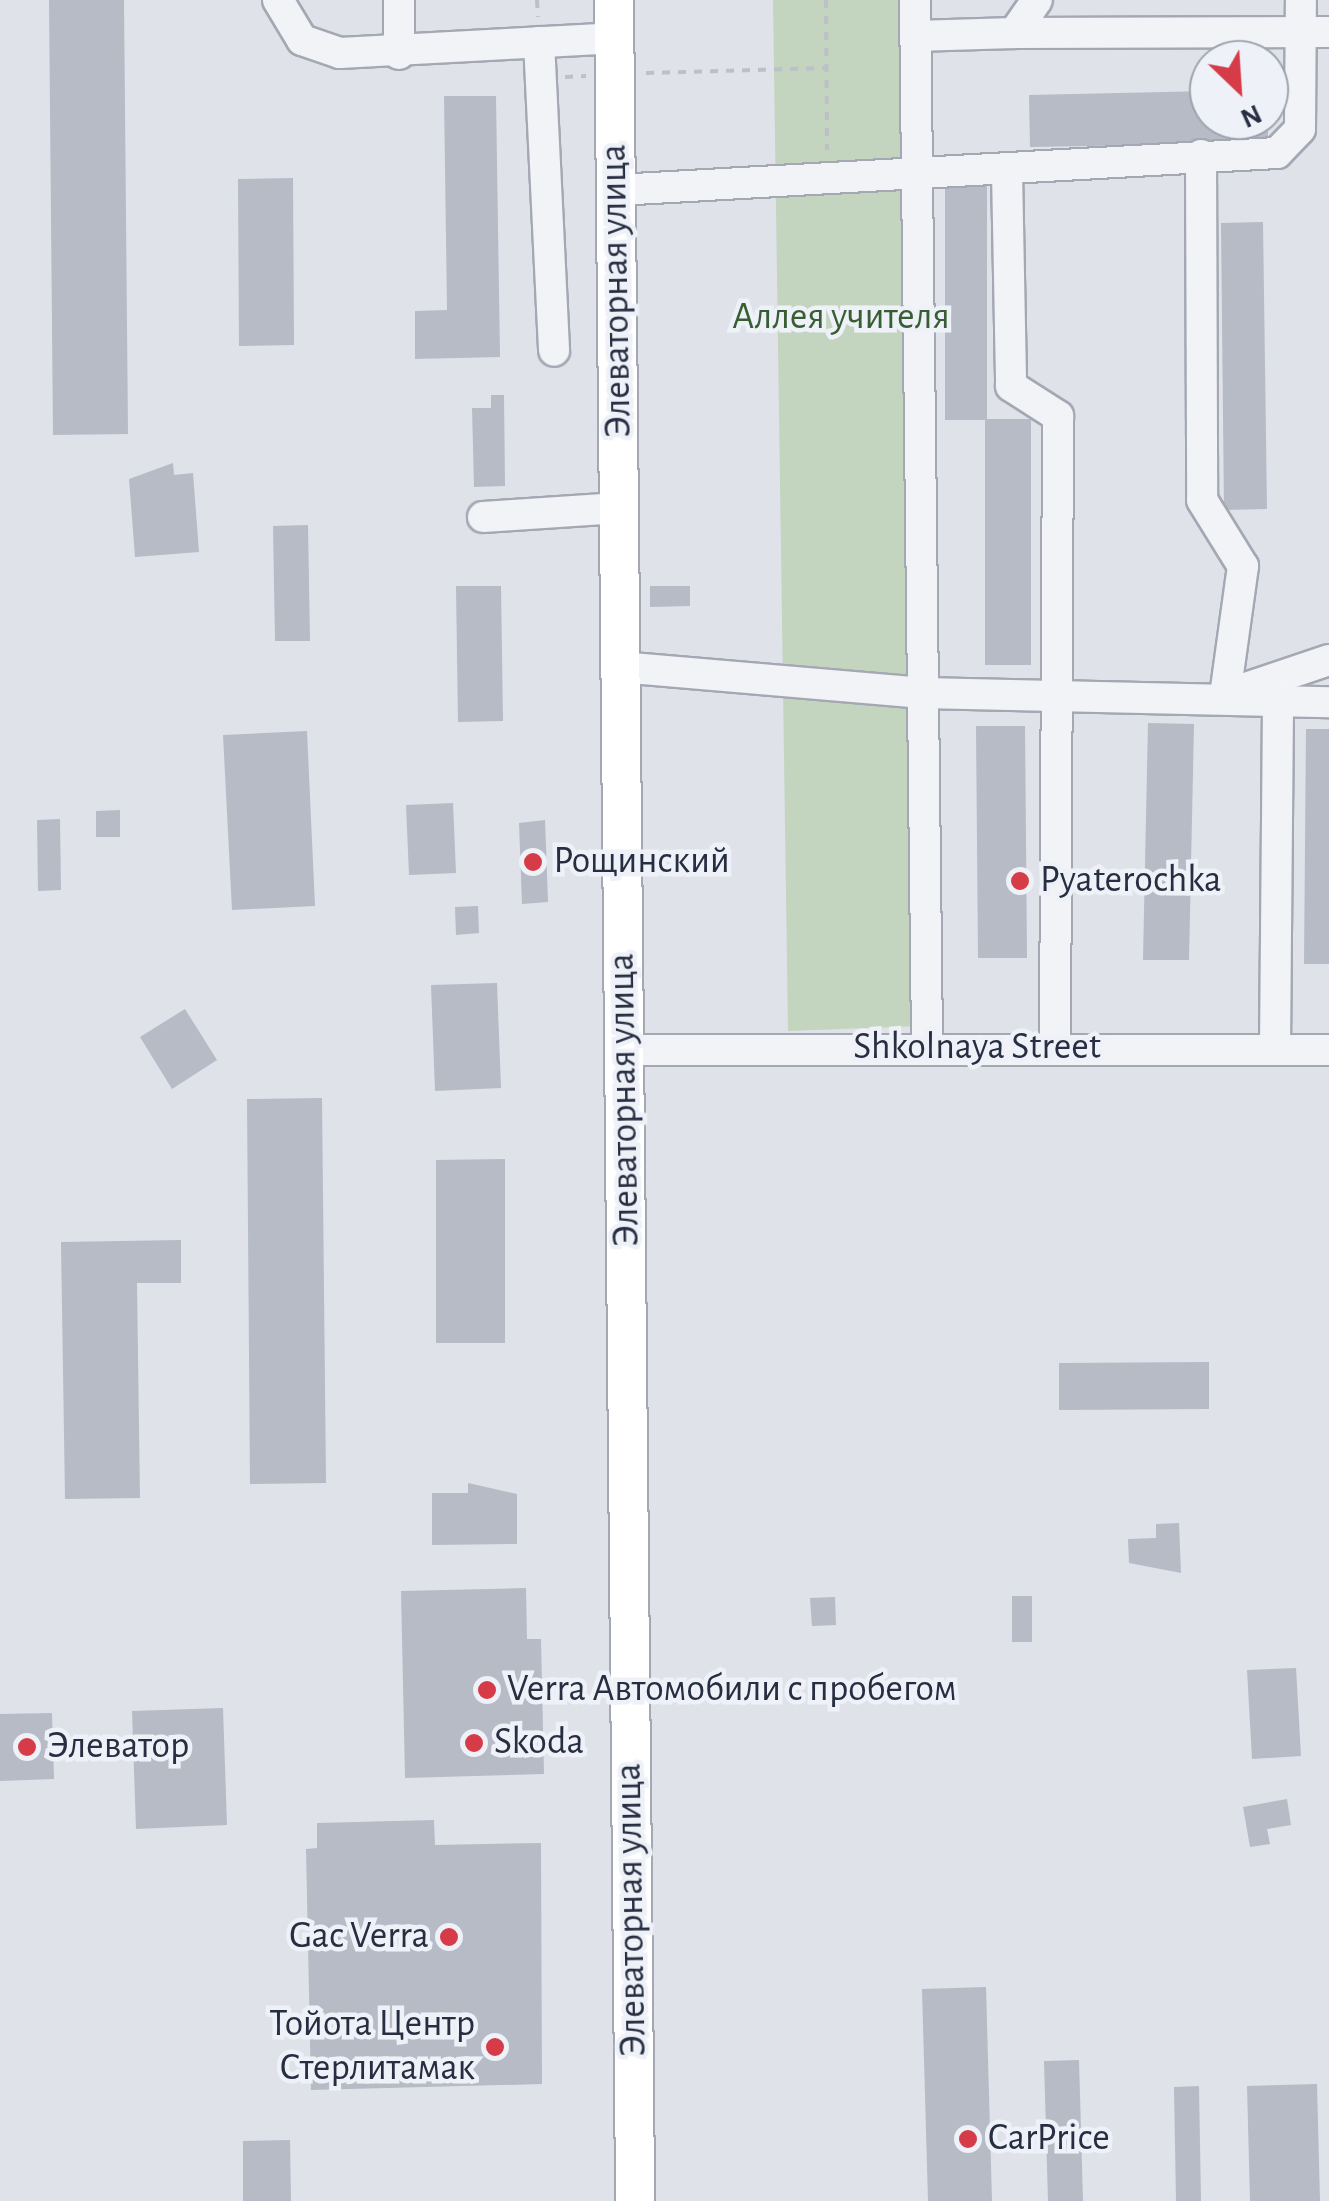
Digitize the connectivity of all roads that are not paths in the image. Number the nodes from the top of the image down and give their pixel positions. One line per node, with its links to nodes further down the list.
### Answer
1 (278, 0): 12 (street)
2 (400, 0): 12 (street)
3 (614, 0): 10 (main road, Элеваторная улица)
4 (914, 0): 9 (street)
5 (1036, 0): 7 (street)
6 (1302, 0): 8 (street)
7 (1014, 32): 8 (street); 9 (street)
8 (1315, 32): 13 (street)
9 (915, 36): 15 (street)
10 (614, 38): 11 (street); 16 (main road, Элеваторная улица)
11 (540, 42): 12 (street); 17 (street)
12 (399, 54)
13 (1201, 155): 14 (street); 24 (street)
14 (1007, 171): 15 (street); 23 (street)
15 (919, 176): 16 (street); 22 (street)
16 (616, 190): 18 (main road, Элеваторная улица)
17 (554, 351)
18 (619, 508): 19 (street); 21 (main road, Элеваторная улица)
19 (483, 517)
20 (1329, 660): 24 (street)
21 (620, 667): 22 (street); 30 (main road, Элеваторная улица)
22 (924, 693): 23 (street); 27 (street)
23 (1057, 694): 24 (street); 28 (street)
24 (1225, 695): 25 (street)
25 (1278, 699): 26 (street); 29 (street)
26 (1329, 702)
27 (927, 1046): 28 (street, Shkolnaya Street); 30 (street, Shkolnaya Street)
28 (1056, 1048): 29 (street, Shkolnaya Street)
29 (1275, 1049): 31 (street, Shkolnaya Street)
30 (625, 1050): 32 (main road, Элеваторная улица)
31 (1329, 1050)
32 (636, 2201)

